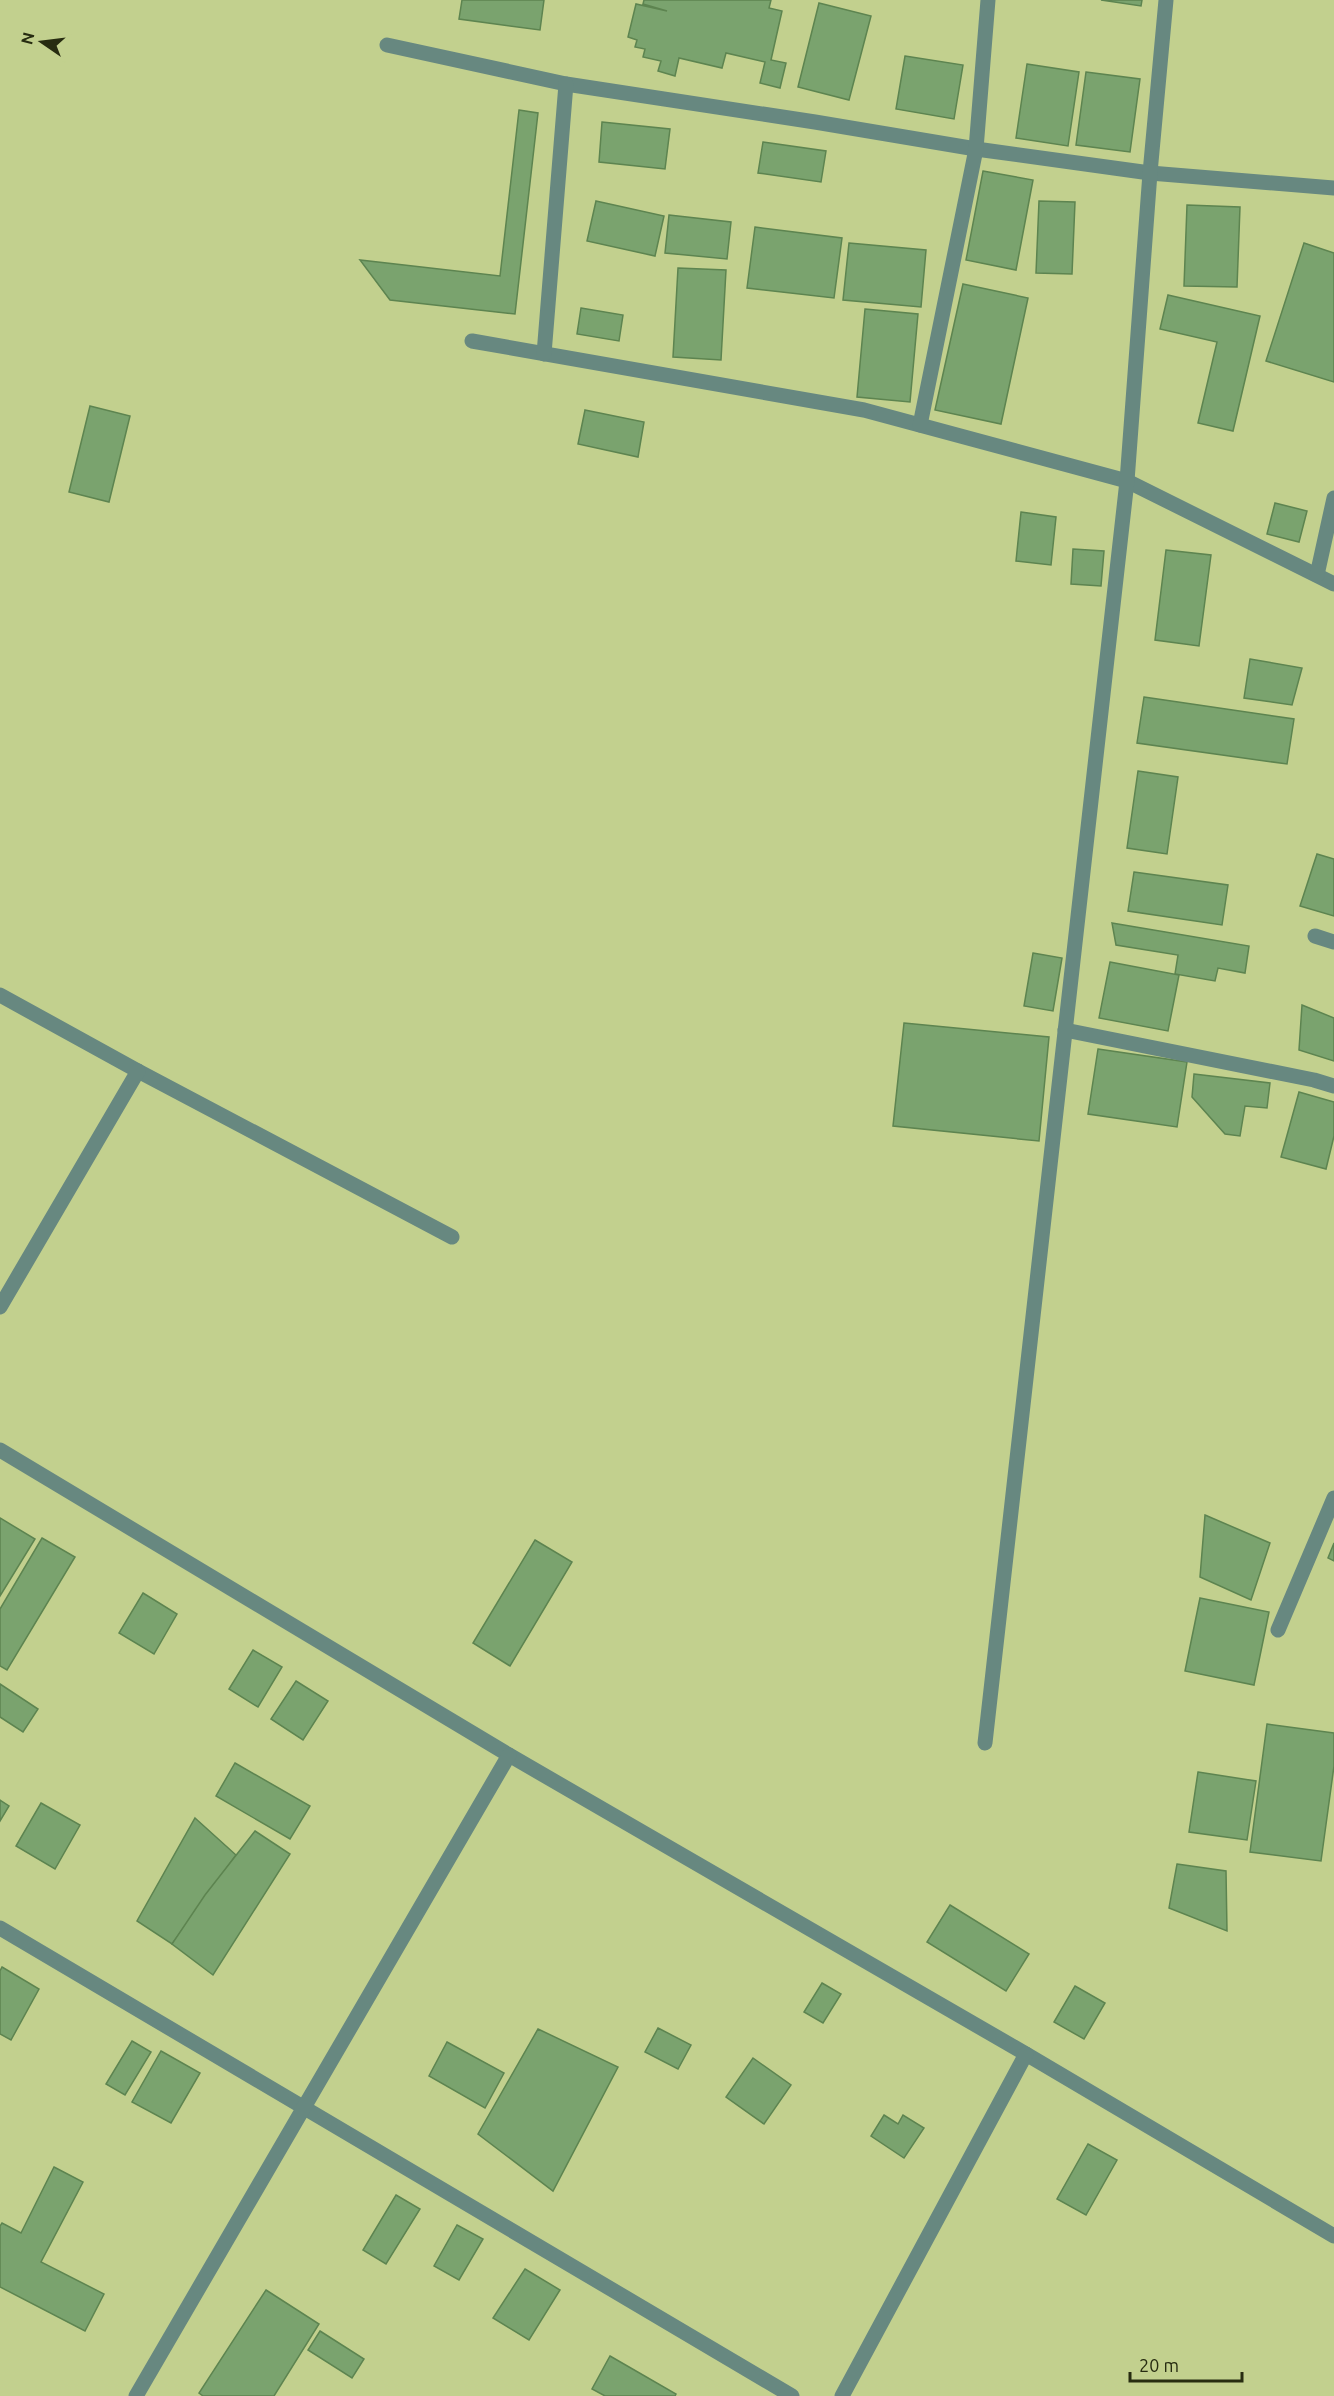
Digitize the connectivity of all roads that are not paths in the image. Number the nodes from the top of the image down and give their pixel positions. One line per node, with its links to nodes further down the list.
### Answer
1 (988, 0): 5 (street)
2 (1166, 0): 6 (street)
3 (387, 45): 4 (street)
4 (566, 84): 5 (street); 9 (street)
5 (976, 149): 6 (street); 10 (street)
6 (1150, 173): 7 (street); 11 (street)
7 (1334, 189)
8 (472, 341): 9 (street)
9 (544, 354): 10 (street)
10 (920, 425): 11 (street)
11 (1127, 481): 13 (street); 18 (street)
12 (1334, 498): 13 (street)
13 (1317, 575): 14 (street)
14 (1334, 584)
15 (1315, 936): 16 (street)
16 (1334, 942)
17 (0, 995): 19 (street)
18 (1065, 1030): 20 (street); 26 (street)
19 (138, 1071): 21 (street); 22 (street)
20 (1334, 1086)
21 (452, 1237)
22 (0, 1307)
23 (0, 1450): 27 (street)
24 (1334, 1498): 25 (street)
25 (1278, 1630)
26 (984, 1743)
27 (509, 1755): 29 (street); 30 (street)
28 (0, 1928): 30 (street)
29 (1026, 2054): 31 (street); 34 (street)
30 (304, 2107): 32 (street); 33 (street)
31 (1334, 2236)
32 (136, 2396)
33 (792, 2396)
34 (842, 2396)

